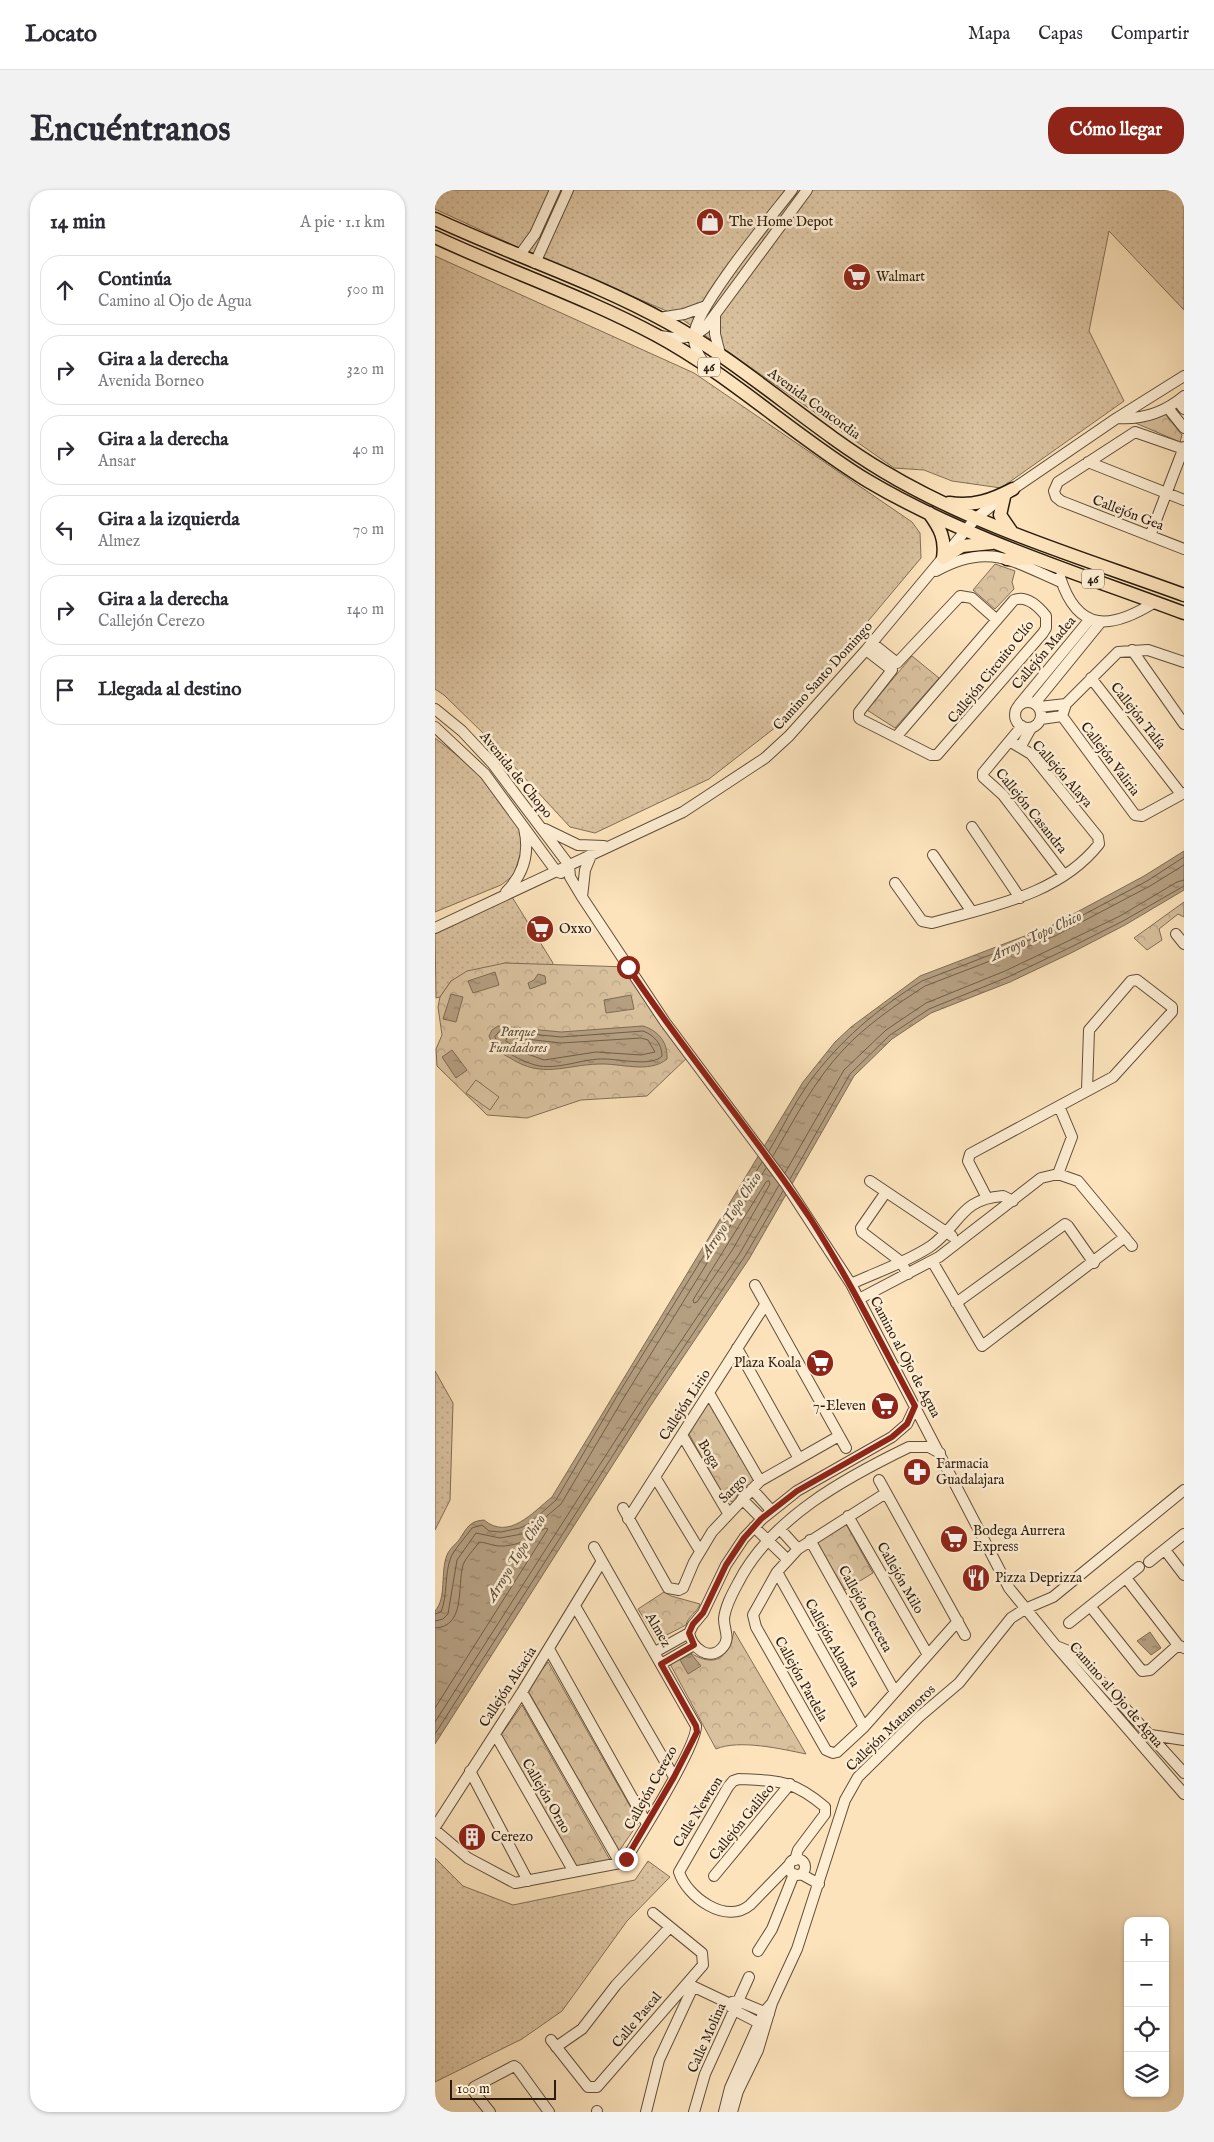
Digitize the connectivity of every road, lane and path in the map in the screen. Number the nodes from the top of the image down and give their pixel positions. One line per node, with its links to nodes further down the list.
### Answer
1 (555, 190): 7 (street)
2 (568, 190): 8 (street)
3 (791, 190): 9 (street)
4 (807, 190): 10 (street)
5 (435, 219): 7 (main road, Avenida Concordia / 46)
6 (435, 237): 12 (main road, Avenida Concordia / 46)
7 (519, 256): 8 (main road, Avenida Concordia / 46)
8 (535, 263): 11 (main road, Avenida Concordia / 46)
9 (706, 306): 11 (street); 13 (street)
10 (715, 316): 13 (street); 14 (street)
11 (659, 318): 13 (main road, Avenida Concordia / 46)
12 (656, 335): 13 (street); 15 (main road, Avenida Concordia / 46)
13 (693, 336): 14 (main road, Avenida Concordia / 46); 15 (street)
14 (720, 354): 27 (main road, Avenida Concordia / 46)
15 (705, 365): 26 (main road, Avenida Concordia / 46)
16 (1184, 376): 19 (street, Camino Santo Domingo)
17 (1182, 402): 18 (street)
18 (1168, 408): 19 (street); 20 (street)
19 (1117, 418): 23 (street, Camino Santo Domingo)
20 (1184, 428)
21 (1184, 448): 22 (street); 24 (street)
22 (1088, 462): 24 (street); 30 (street, Callejón Gea)
23 (1008, 493): 27 (main road); 28 (street, Camino Santo Domingo); 29 (main road)
24 (1167, 493): 25 (street); 30 (street)
25 (1184, 500)
26 (913, 504): 27 (main road, Avenida Concordia / 46); 28 (main road)
27 (931, 505): 28 (main road, Avenida Concordia / 46); 34 (main road)
28 (971, 524): 29 (main road, Avenida Concordia / 46); 31 (main road); 32 (main road, Avenida Concordia / 46); 34 (street, Camino Santo Domingo)
29 (1011, 531): 31 (main road, Avenida Concordia / 46)
30 (1150, 536): 33 (street, Callejón Gea)
31 (1033, 539): 40 (main road, Avenida Concordia / 46)
32 (1002, 544): 34 (main road); 36 (main road, Avenida Concordia / 46)
33 (1184, 549)
34 (943, 558): 38 (street, Camino Santo Domingo)
35 (1007, 559): 36 (main road); 38 (street); 39 (street)
36 (1041, 559): 37 (main road, Avenida Concordia / 46)
37 (1056, 565): 39 (street); 41 (main road, Avenida Concordia / 46)
38 (929, 574): 45 (street, Camino Santo Domingo)
39 (1061, 582): 44 (street)
40 (1184, 595)
41 (1155, 602): 42 (main road, Avenida Concordia / 46); 44 (street)
42 (1184, 613)
43 (997, 620): 45 (street, Callejón Circuito Clío); 59 (street, Callejón Circuito Clío); 59 (street, Callejón Circuito Clío)
44 (1095, 621): 47 (street, Callejón Madea)
45 (869, 646): 59 (street, Callejón Circuito Clío); 65 (street, Camino Santo Domingo)
46 (1132, 650): 48 (street); 49 (street); 56 (street)
47 (1062, 661): 51 (street, Callejón Madea); 52 (street, Callejón Madea)
48 (1184, 662)
49 (1091, 678): 50 (street); 61 (street, Callejón Talía)
50 (1066, 704): 52 (street); 54 (street)
51 (1019, 705): 52 (street); 58 (street)
52 (1037, 705): 55 (street)
53 (435, 709): 63 (street, Avenida de Chopo)
54 (1062, 716): 55 (street); 61 (street, Callejón Valiria)
55 (1041, 719): 58 (street)
56 (1184, 724)
57 (435, 726): 62 (street, Avenida de Chopo)
58 (1026, 727): 60 (street, Callejón Alaya)
59 (895, 737)
60 (1016, 744): 70 (street, Callejón Casandra); 70 (street, Callejón Alaya)
61 (1183, 794)
62 (523, 825): 69 (street, Avenida de Chopo); 73 (street)
63 (539, 825): 65 (street); 68 (street, Avenida de Chopo)
64 (972, 827): 75 (street)
65 (613, 845): 66 (street, Camino Santo Domingo)
66 (592, 854): 68 (street, Camino Santo Domingo); 74 (street)
67 (933, 854): 76 (street)
68 (569, 864): 69 (street, Camino Santo Domingo); 71 (street, Camino al Ojo de Agua)
69 (556, 871): 71 (street); 73 (street, Camino Santo Domingo)
70 (1065, 875): 75 (street)
71 (570, 877): 74 (street, Camino al Ojo de Agua)
72 (895, 883): 76 (street)
73 (500, 897): 77 (street, Camino Santo Domingo)
74 (582, 897): 95 (street, Camino al Ojo de Agua)
75 (1020, 898): 76 (street)
76 (972, 912)
77 (435, 928)
78 (1176, 934): 79 (street)
79 (1184, 944)
80 (1087, 1090): 80 (street); 81 (street)
81 (1059, 1106): 82 (street); 85 (street)
82 (1058, 1174): 86 (street); 88 (street)
83 (870, 1181): 84 (street)
84 (886, 1192): 87 (street); 91 (street)
85 (987, 1198): 86 (street); 87 (street)
86 (1013, 1201): 89 (street)
87 (948, 1232): 89 (street); 91 (street)
88 (1125, 1237): 90 (street); 93 (street)
89 (959, 1242): 92 (street)
90 (1132, 1246)
91 (900, 1261): 94 (street); 95 (street)
92 (932, 1262): 94 (street); 98 (street)
93 (1094, 1262): 98 (street); 98 (street)
94 (908, 1274): 97 (street)
95 (851, 1284): 97 (street, Camino al Ojo de Agua)
96 (755, 1285): 99 (street)
97 (859, 1299): 102 (street, Camino al Ojo de Agua)
98 (955, 1303)
99 (765, 1305): 100 (street, Callejón Lirio); 104 (street)
100 (737, 1348): 101 (street, Callejón Lirio); 109 (street)
101 (709, 1393): 103 (street, Callejón Lirio); 112 (street)
102 (915, 1406): 105 (street); 108 (street, Camino al Ojo de Agua)
103 (682, 1435): 110 (street, Callejón Lirio); 119 (street, Boga)
104 (839, 1436): 106 (street); 109 (street, Sargo)
105 (892, 1437): 107 (street); 118 (street)
106 (846, 1448)
107 (899, 1452): 108 (street); 124 (street)
108 (940, 1453): 139 (street, Camino al Ojo de Agua)
109 (798, 1457): 112 (street, Sargo)
110 (655, 1477): 121 (street, Callejón Lirio); 130 (street)
111 (879, 1480): 115 (street)
112 (760, 1481): 113 (street, Sargo)
113 (752, 1489): 116 (street, Sargo); 118 (street)
114 (1184, 1490): 139 (street, Callejón Matamoros)
115 (886, 1493): 120 (street, Callejón Pardela); 140 (street)
116 (742, 1499): 119 (street, Sargo); 122 (street)
117 (623, 1508): 121 (street)
118 (771, 1510): 122 (street)
119 (729, 1513): 130 (street, Sargo)
120 (848, 1516): 126 (street, Callejón Pardela); 149 (street, Callejón Milo)
121 (628, 1519): 130 (street, Sargo)
122 (761, 1519): 123 (street)
123 (754, 1527): 127 (street); 142 (street)
124 (780, 1529): 127 (street); 129 (street)
125 (1184, 1534): 131 (street)
126 (810, 1540): 129 (street, Callejón Pardela); 152 (street, Callejón Cerceta)
127 (768, 1541): 132 (street); 144 (street)
128 (594, 1547): 133 (street, Almez)
129 (798, 1548): 132 (street, Callejón Pardela)
130 (700, 1550)
131 (1165, 1550): 135 (street); 136 (street)
132 (787, 1559): 134 (street, Callejón Pardela)
133 (602, 1561): 137 (street, Callejón Alcacia); 148 (street, Almez)
134 (777, 1572): 153 (street, Callejón Alondra); 153 (street, Callejón Pardela)
135 (1184, 1575)
136 (1126, 1578): 138 (street); 146 (street)
137 (575, 1606): 147 (street, Callejón Alcacia); 160 (street)
138 (1090, 1606): 141 (street); 146 (street)
139 (1025, 1608): 145 (street, Camino al Ojo de Agua); 167 (street, Callejón Matamoros)
140 (958, 1621): 143 (street); 149 (street, Callejón Pardela)
141 (1069, 1623)
142 (689, 1633): 144 (street); 148 (street)
143 (965, 1635)
144 (694, 1645): 150 (street)
145 (1055, 1646): 156 (street); 162 (street, Camino al Ojo de Agua)
146 (1181, 1647)
147 (549, 1649): 151 (street, Callejón Alcacia); 163 (street)
148 (655, 1652): 150 (street, Almez)
149 (928, 1655): 152 (street, Callejón Pardela)
150 (661, 1664): 154 (street, Almez)
151 (522, 1692): 155 (street, Callejón Alcacia); 165 (street)
152 (895, 1692): 153 (street, Callejón Pardela)
153 (864, 1727)
154 (697, 1728): 160 (street, Callejón Cerezo)
155 (495, 1734): 158 (street, Callejón Alcacia); 168 (street, Callejón Orno)
156 (1150, 1735): 157 (street); 159 (street)
157 (1184, 1740)
158 (470, 1771): 164 (street, Callejón Alcacia); 170 (street)
159 (1184, 1773)
160 (674, 1777): 163 (street, Callejón Cerezo)
161 (790, 1784): 166 (street, Calle Newton); 166 (street, Calle Newton); 169 (street, Callejón Galileo)
162 (1184, 1794)
163 (647, 1824): 165 (street, Callejón Cerezo)
164 (435, 1828): 170 (street)
165 (620, 1863): 168 (street)
166 (797, 1868): 167 (street); 171 (street); 174 (street)
167 (823, 1871): 171 (street, Callejón Matamoros)
168 (574, 1872): 170 (street)
169 (714, 1876)
170 (528, 1881)
171 (819, 1884): 178 (street, Callejón Matamoros)
172 (653, 1913): 173 (street, Calle Pascal)
173 (670, 1927): 176 (street, Calle Pascal); 176 (street, Calle Pascal)
174 (758, 1951)
175 (749, 1977): 177 (street, Calle Molina)
176 (689, 1985): 177 (street); 182 (street)
177 (736, 2005): 178 (street); 179 (street); 183 (street, Calle Molina)
178 (767, 2013): 179 (street, Callejón Matamoros)
179 (763, 2025): 184 (street, Callejón Matamoros); 185 (street, Callejón Matamoros)
180 (490, 2112): 181 (street)
181 (549, 2112)
182 (646, 2112)
183 (694, 2112)
184 (725, 2112)
185 (732, 2112)

